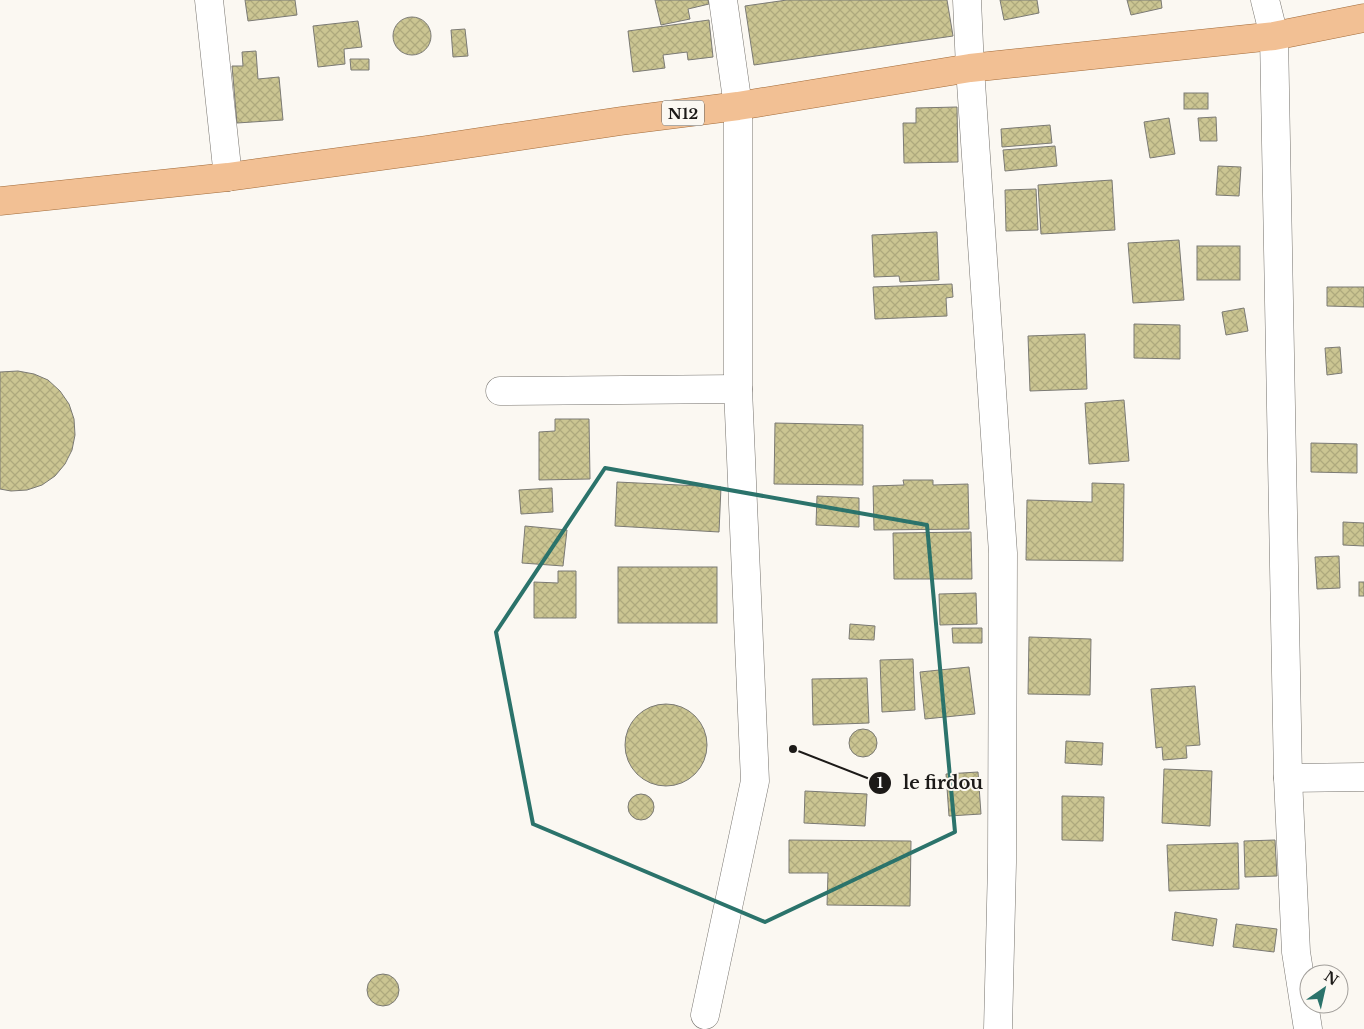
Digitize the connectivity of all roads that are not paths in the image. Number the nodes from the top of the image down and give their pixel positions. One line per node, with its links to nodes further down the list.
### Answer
1 (209, 0): 9 (street)
2 (723, 0): 8 (street)
3 (967, 0): 7 (street)
4 (1265, 0): 6 (street)
5 (1364, 18): 6 (main road, N12)
6 (1274, 36): 7 (main road, N12); 14 (street)
7 (970, 68): 8 (main road, N12); 16 (street)
8 (738, 106): 9 (main road, N12); 11 (street)
9 (228, 177): 10 (main road, N12)
10 (0, 201)
11 (738, 389): 12 (street); 15 (street)
12 (500, 391)
13 (1364, 777): 14 (street)
14 (1288, 778): 17 (street)
15 (705, 1015)
16 (998, 1029)
17 (1308, 1029)

